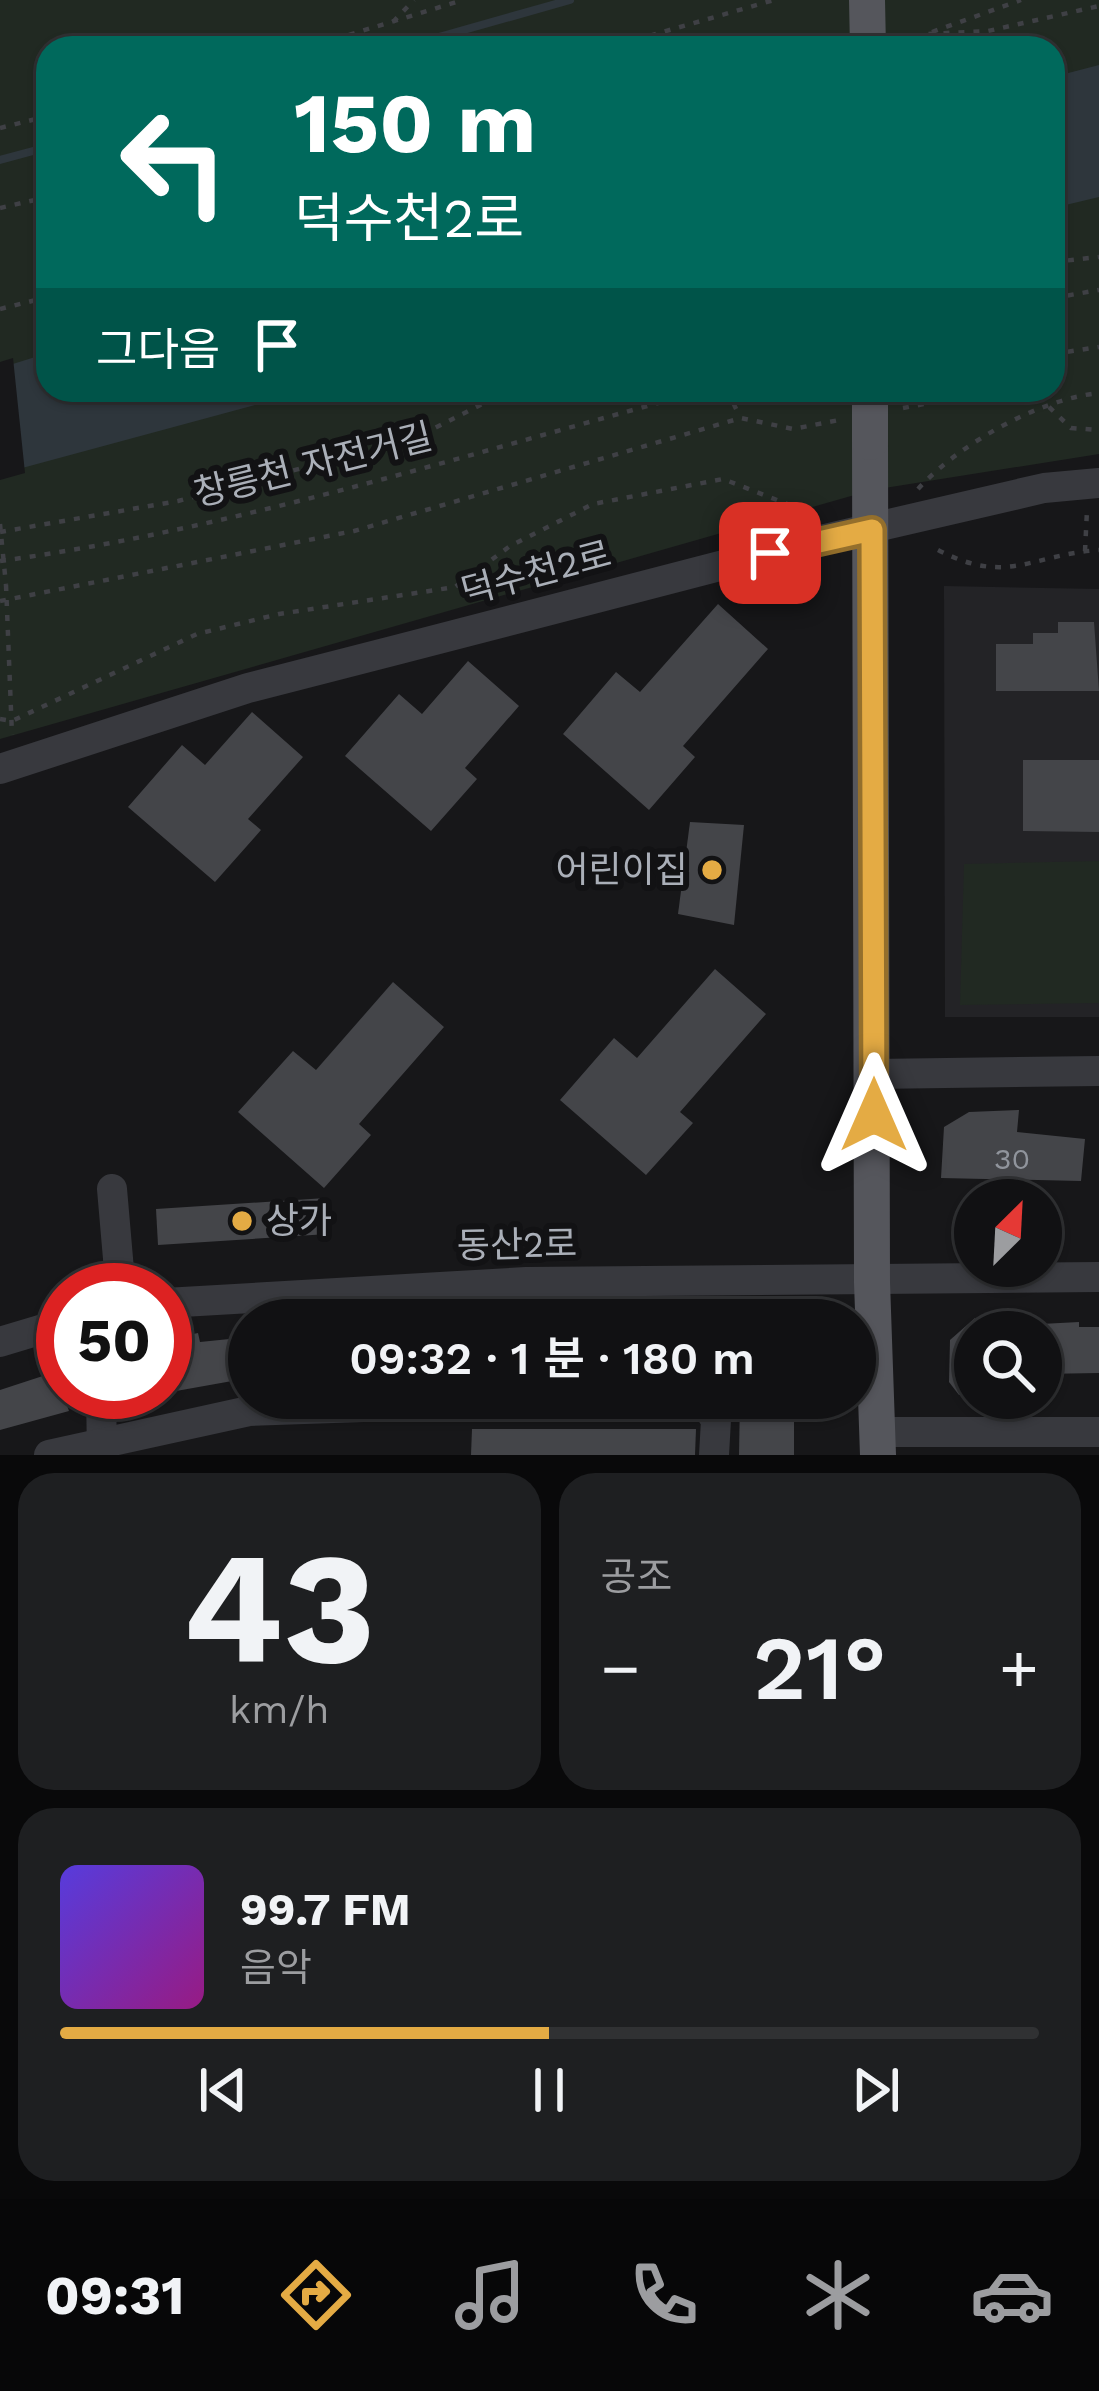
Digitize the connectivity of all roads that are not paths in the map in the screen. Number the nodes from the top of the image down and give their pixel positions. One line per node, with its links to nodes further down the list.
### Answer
1 (867, 0): 2 (main road)
2 (868, 36)
3 (875, 414): 5 (main road)
4 (1093, 497): 5 (street, 덕수천2로)
5 (872, 530): 6 (street, 덕수천2로); 8 (main road)
6 (6, 757)
7 (1099, 1071): 8 (street)
8 (874, 1074): 12 (main road)
9 (112, 1189): 10 (street)
10 (118, 1263)
11 (1099, 1276): 12 (street, 동산2로)
12 (872, 1282): 13 (street, 동산2로); 20 (main road)
13 (192, 1302)
14 (36, 1331): 15 (street)
15 (0, 1342)
16 (228, 1416): 21 (street)
17 (101, 1419): 21 (street)
18 (715, 1419): 23 (street)
19 (1099, 1432): 20 (street)
20 (878, 1444)
21 (102, 1449): 22 (street)
22 (49, 1455)
23 (714, 1455)

